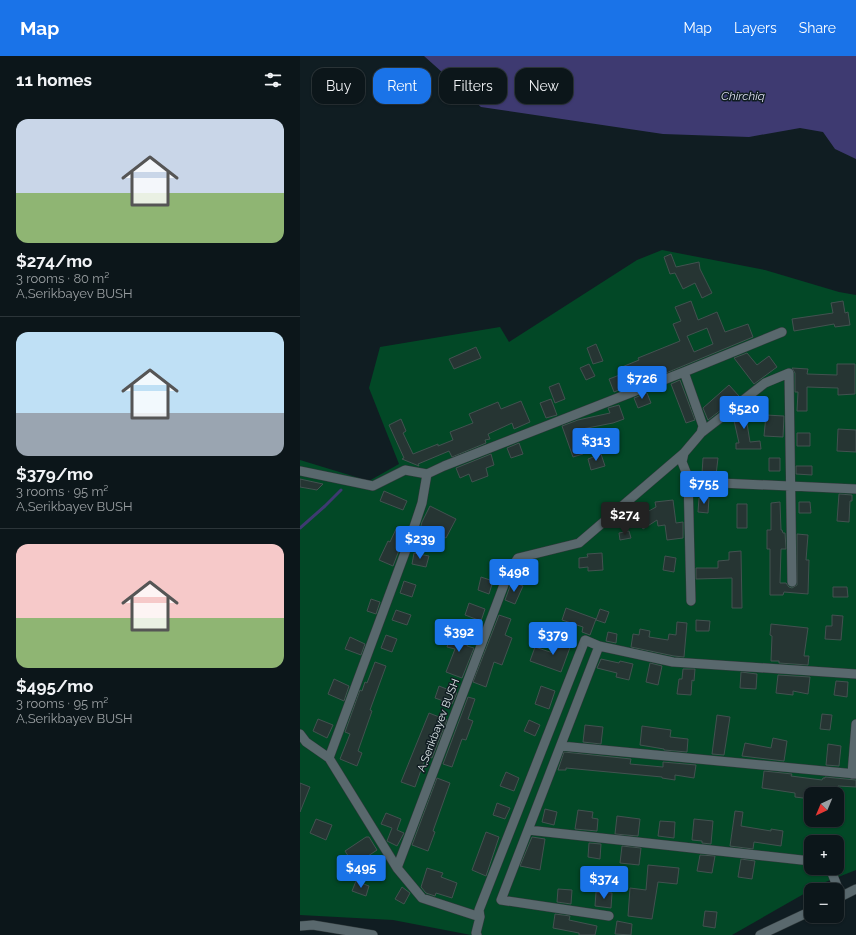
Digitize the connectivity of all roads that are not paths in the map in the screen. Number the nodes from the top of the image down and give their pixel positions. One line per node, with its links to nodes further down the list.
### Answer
1 (782, 332): 2 (street)
2 (684, 372): 3 (street); 6 (street)
3 (701, 434): 4 (street, A,Serikbayev BUSH); 8 (street, A,Serikbayev BUSH)
4 (684, 453): 7 (street); 21 (street, A,Serikbayev BUSH)
5 (300, 471): 6 (street)
6 (427, 474): 17 (street)
7 (688, 477): 8 (street); 11 (street)
8 (791, 487): 9 (street); 10 (street)
9 (856, 489)
10 (792, 582)
11 (691, 601)
12 (599, 646): 13 (street); 16 (street); 26 (street)
13 (856, 674)
14 (856, 724): 18 (street)
15 (300, 734): 17 (street)
16 (561, 746): 18 (street); 19 (street)
17 (330, 758): 21 (street)
18 (854, 774)
19 (528, 830): 20 (street); 25 (street)
20 (804, 860)
21 (397, 868): 26 (street)
22 (856, 889): 23 (street)
23 (844, 895)
24 (804, 914): 30 (street)
25 (609, 916)
26 (480, 917): 29 (street)
27 (300, 926): 28 (street)
28 (373, 935)
29 (478, 935)
30 (760, 935)

